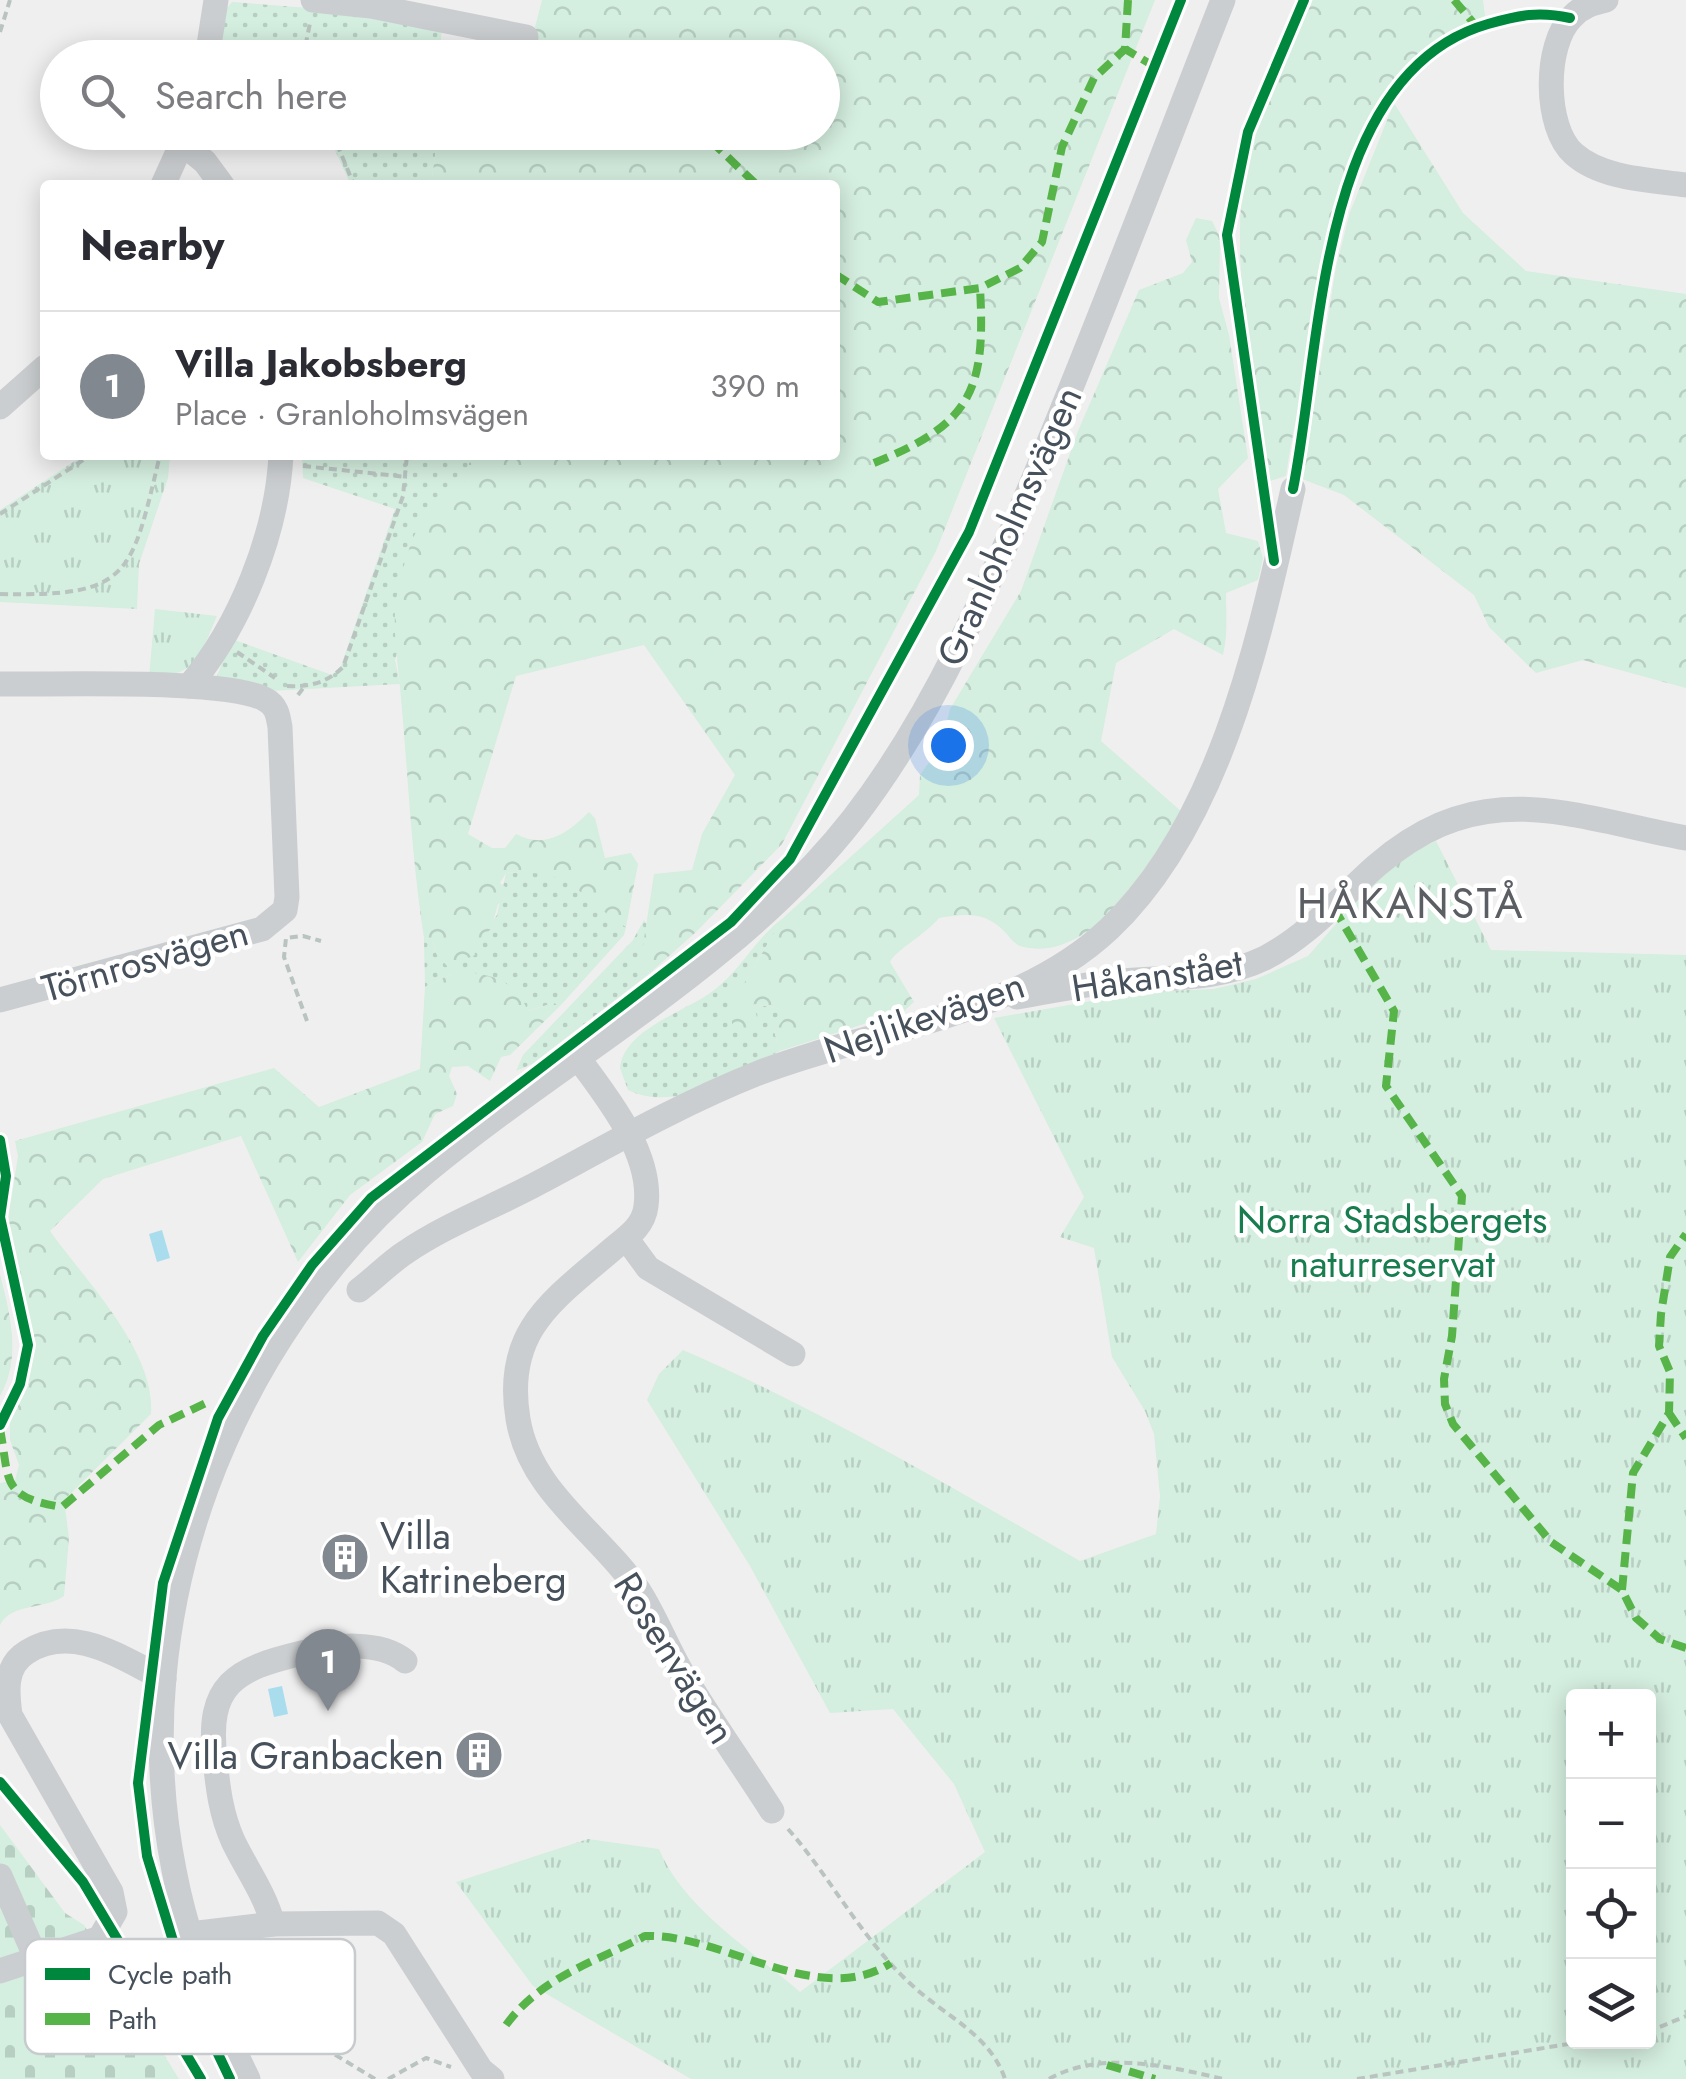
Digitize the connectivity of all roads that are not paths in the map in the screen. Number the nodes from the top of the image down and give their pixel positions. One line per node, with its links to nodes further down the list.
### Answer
1 (216, 0): 6 (street)
2 (1223, 0): 21 (street, Granloholmsvägen)
3 (1606, 0): 11 (street)
4 (310, 6): 5 (street)
5 (526, 37)
6 (210, 40)
7 (179, 150): 9 (street)
8 (194, 150): 10 (street)
9 (166, 180)
10 (218, 180)
11 (1686, 184)
12 (40, 371): 13 (street)
13 (0, 406)
14 (280, 460): 17 (street)
15 (1293, 488): 20 (street, Nejlikevägen)
16 (0, 684): 17 (street)
17 (189, 686): 19 (street, Törnrosvägen)
18 (1686, 838): 20 (street, Håkanstået)
19 (0, 1000)
20 (996, 1000): 22 (street, Nejlikevägen)
21 (578, 1058): 22 (street, Rosenvägen); 27 (street, Granloholmsvägen)
22 (627, 1136): 23 (street, Rosenvägen); 24 (street, Nejlikevägen)
23 (626, 1238): 25 (street); 28 (street, Rosenvägen)
24 (360, 1290)
25 (793, 1354)
26 (405, 1661): 30 (street)
27 (164, 1679): 31 (street, Granloholmsvägen); 33 (street)
28 (772, 1811)
29 (0, 1876): 32 (street)
30 (272, 1924): 31 (street); 38 (street)
31 (190, 1934): 34 (street, Granloholmsvägen)
32 (28, 1939)
33 (97, 1939)
34 (192, 1939)
35 (25, 1962): 36 (street)
36 (0, 1972)
37 (236, 2054): 39 (street, Granloholmsvägen)
38 (487, 2075)
39 (248, 2079)

